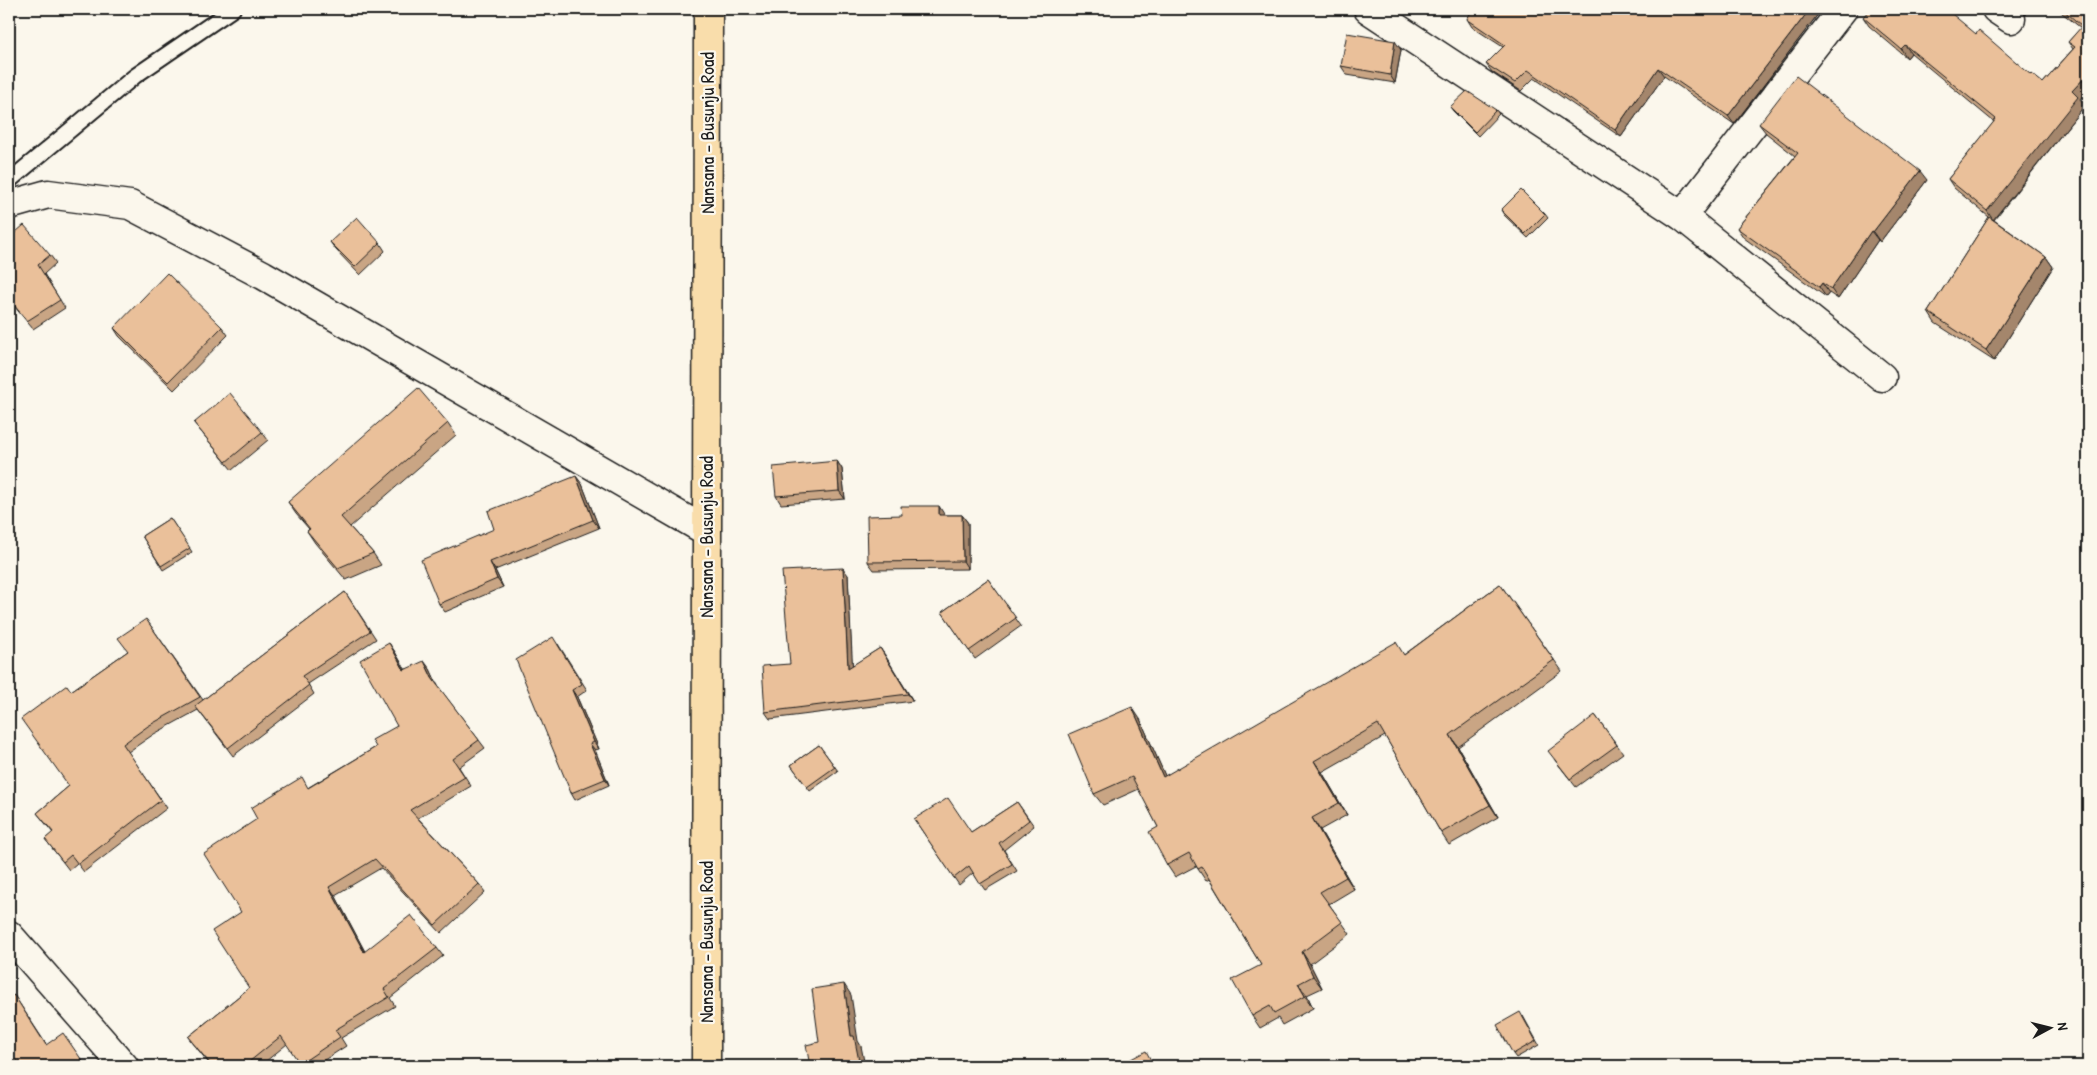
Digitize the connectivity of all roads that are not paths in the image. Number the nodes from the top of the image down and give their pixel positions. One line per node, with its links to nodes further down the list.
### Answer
1 (233, 9): 5 (lane)
2 (708, 9): 9 (main road, Nansana - Busunju Road)
3 (1368, 9): 7 (street)
4 (1843, 9): 7 (street)
5 (9, 181)
6 (9, 205): 9 (street)
7 (1682, 216): 8 (street)
8 (1882, 377)
9 (706, 531): 12 (main road, Nansana - Busunju Road)
10 (9, 935): 11 (street)
11 (124, 1066)
12 (706, 1066)

